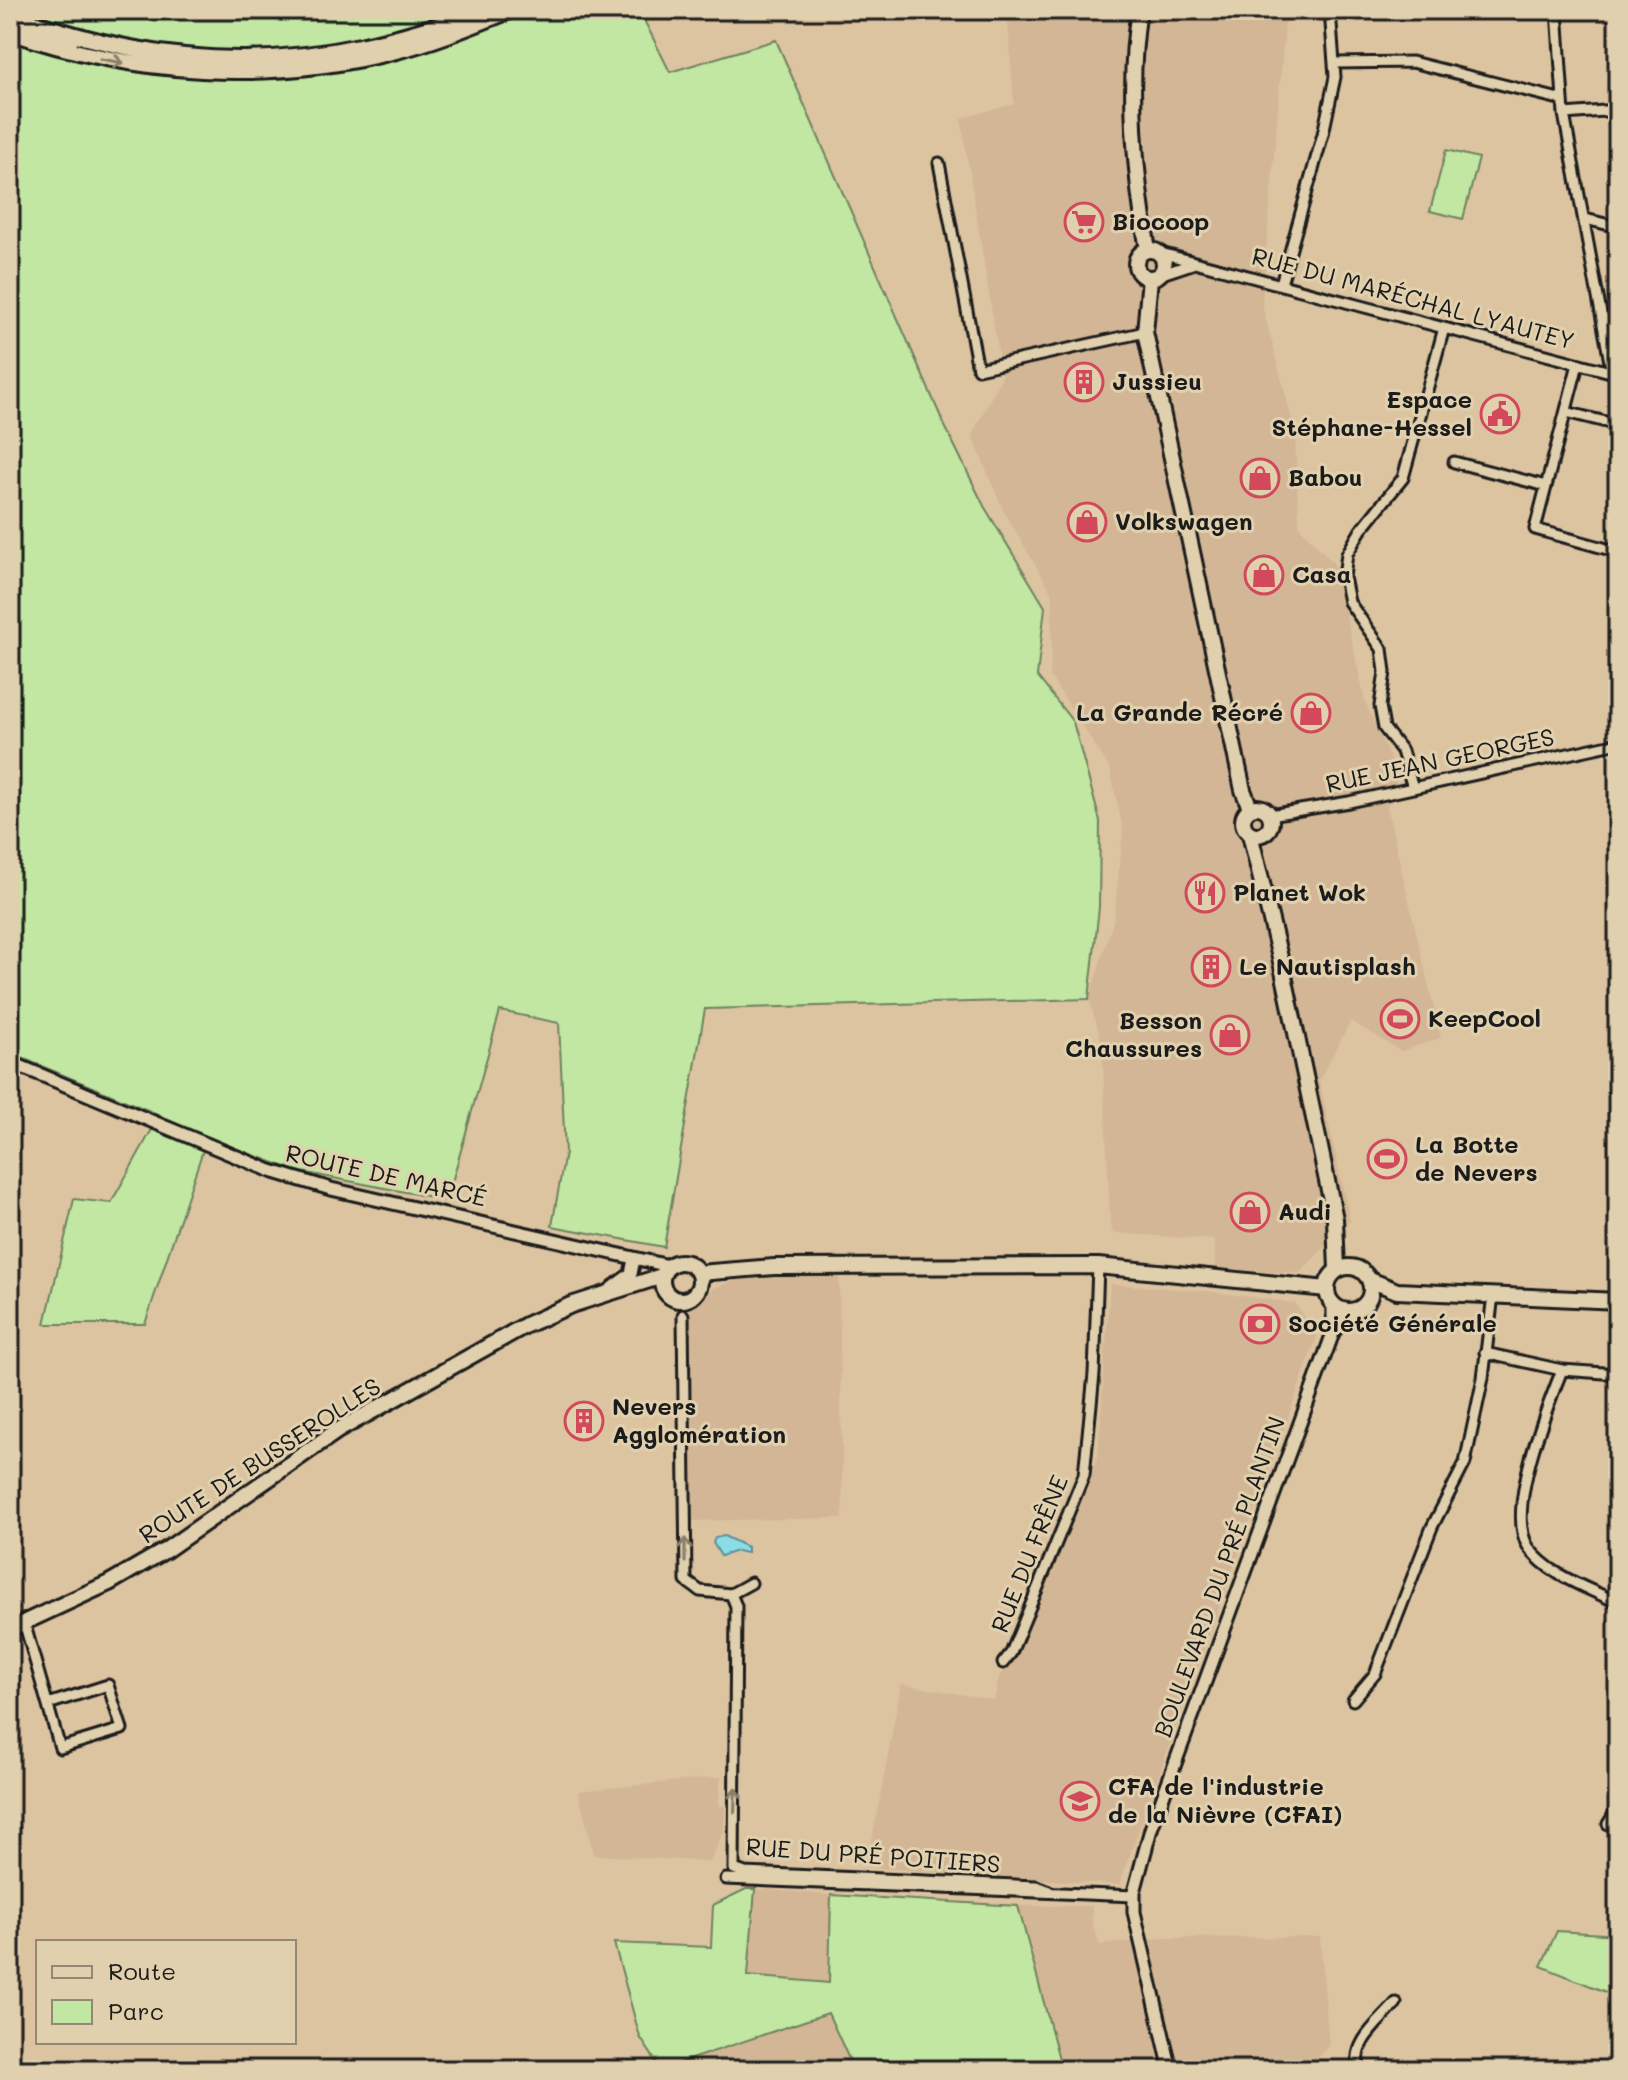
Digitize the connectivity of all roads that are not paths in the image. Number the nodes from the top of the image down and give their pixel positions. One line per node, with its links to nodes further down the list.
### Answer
1 (482, 10): 9 (main road)
2 (512, 10): 8 (main road, one-way to 2)
3 (1330, 10): 10 (street)
4 (1557, 10): 11 (street)
5 (1138, 13): 17 (main road)
6 (10, 14): 9 (main road)
7 (10, 22): 9 (street)
8 (10, 32)
9 (90, 41)
10 (1335, 63): 11 (street); 20 (street)
11 (1563, 100): 13 (street)
12 (1618, 110): 13 (street)
13 (1564, 114): 15 (street)
14 (939, 163): 24 (street)
15 (1585, 219): 16 (street); 21 (street)
16 (1618, 227)
17 (1151, 250): 18 (street, RUE DU MARÉCHAL LYAUTEY); 19 (main road); 19 (main road)
18 (1198, 262): 19 (street); 20 (street, RUE DU MARÉCHAL LYAUTEY)
19 (1154, 276): 24 (main road)
20 (1281, 284): 23 (street, RUE DU MARÉCHAL LYAUTEY)
21 (1603, 318): 22 (street); 26 (street)
22 (1618, 322)
23 (1444, 328): 25 (street, RUE DU MARÉCHAL LYAUTEY); 33 (street)
24 (1145, 332): 34 (main road)
25 (1578, 364): 26 (street, RUE DU MARÉCHAL LYAUTEY); 27 (street)
26 (1615, 374)
27 (1566, 412): 28 (street); 30 (street)
28 (1618, 425)
29 (1454, 462): 30 (street)
30 (1546, 486): 31 (street)
31 (1618, 552)
32 (1618, 743): 33 (street, RUE JEAN GEORGES)
33 (1413, 788): 35 (street, RUE JEAN GEORGES)
34 (1250, 808): 35 (main road); 37 (main road)
35 (1270, 815): 36 (main road)
36 (1266, 832): 37 (main road); 38 (main road)
37 (1250, 834): 38 (main road)
38 (1257, 856): 40 (main road)
39 (10, 1062): 41 (street, ROUTE DE MARCÉ)
40 (1335, 1219): 43 (main road); 44 (main road)
41 (630, 1257): 45 (street, ROUTE DE MARCÉ); 51 (street)
42 (1098, 1266): 47 (main road); 48 (main road); 65 (street, RUE DU FRÊNE)
43 (1355, 1268): 44 (main road); 46 (main road)
44 (1337, 1270): 47 (main road)
45 (664, 1277): 48 (main road); 48 (main road); 51 (main road, ROUTE DE BUSSEROLLES)
46 (1370, 1280): 49 (main road); 53 (main road)
47 (1327, 1289): 54 (main road)
48 (691, 1290): 56 (main road)
49 (1397, 1291): 50 (main road); 53 (main road)
50 (1493, 1295): 52 (main road); 58 (street)
51 (600, 1296): 64 (main road, ROUTE DE BUSSEROLLES)
52 (1617, 1297)
53 (1369, 1299): 55 (main road)
54 (1333, 1305): 55 (main road); 57 (street, BOULEVARD DU PRÉ PLANTIN)
55 (1353, 1312): 57 (street, BOULEVARD DU PRÉ PLANTIN)
56 (683, 1315): 62 (street, one-way to 56)
57 (1333, 1333): 72 (street, BOULEVARD DU PRÉ PLANTIN)
58 (1485, 1353): 59 (street); 66 (street)
59 (1562, 1370): 60 (street); 63 (street)
60 (1618, 1374)
61 (751, 1583): 62 (street)
62 (731, 1594): 70 (street, RUE DU PRÉ POITIERS, one-way to 62)
63 (1618, 1603)
64 (17, 1625): 67 (street)
65 (1003, 1663)
66 (1353, 1700)
67 (48, 1704): 67 (street)
68 (1618, 1808): 69 (street)
69 (1618, 1828)
70 (734, 1869): 71 (street, RUE DU PRÉ POITIERS); 71 (street, RUE DU PRÉ POITIERS)
71 (1049, 1891): 72 (street, RUE DU PRÉ POITIERS)
72 (1134, 1896): 74 (street, BOULEVARD DU PRÉ PLANTIN)
73 (1396, 2003): 75 (street)
74 (1171, 2070)
75 (1360, 2070)

